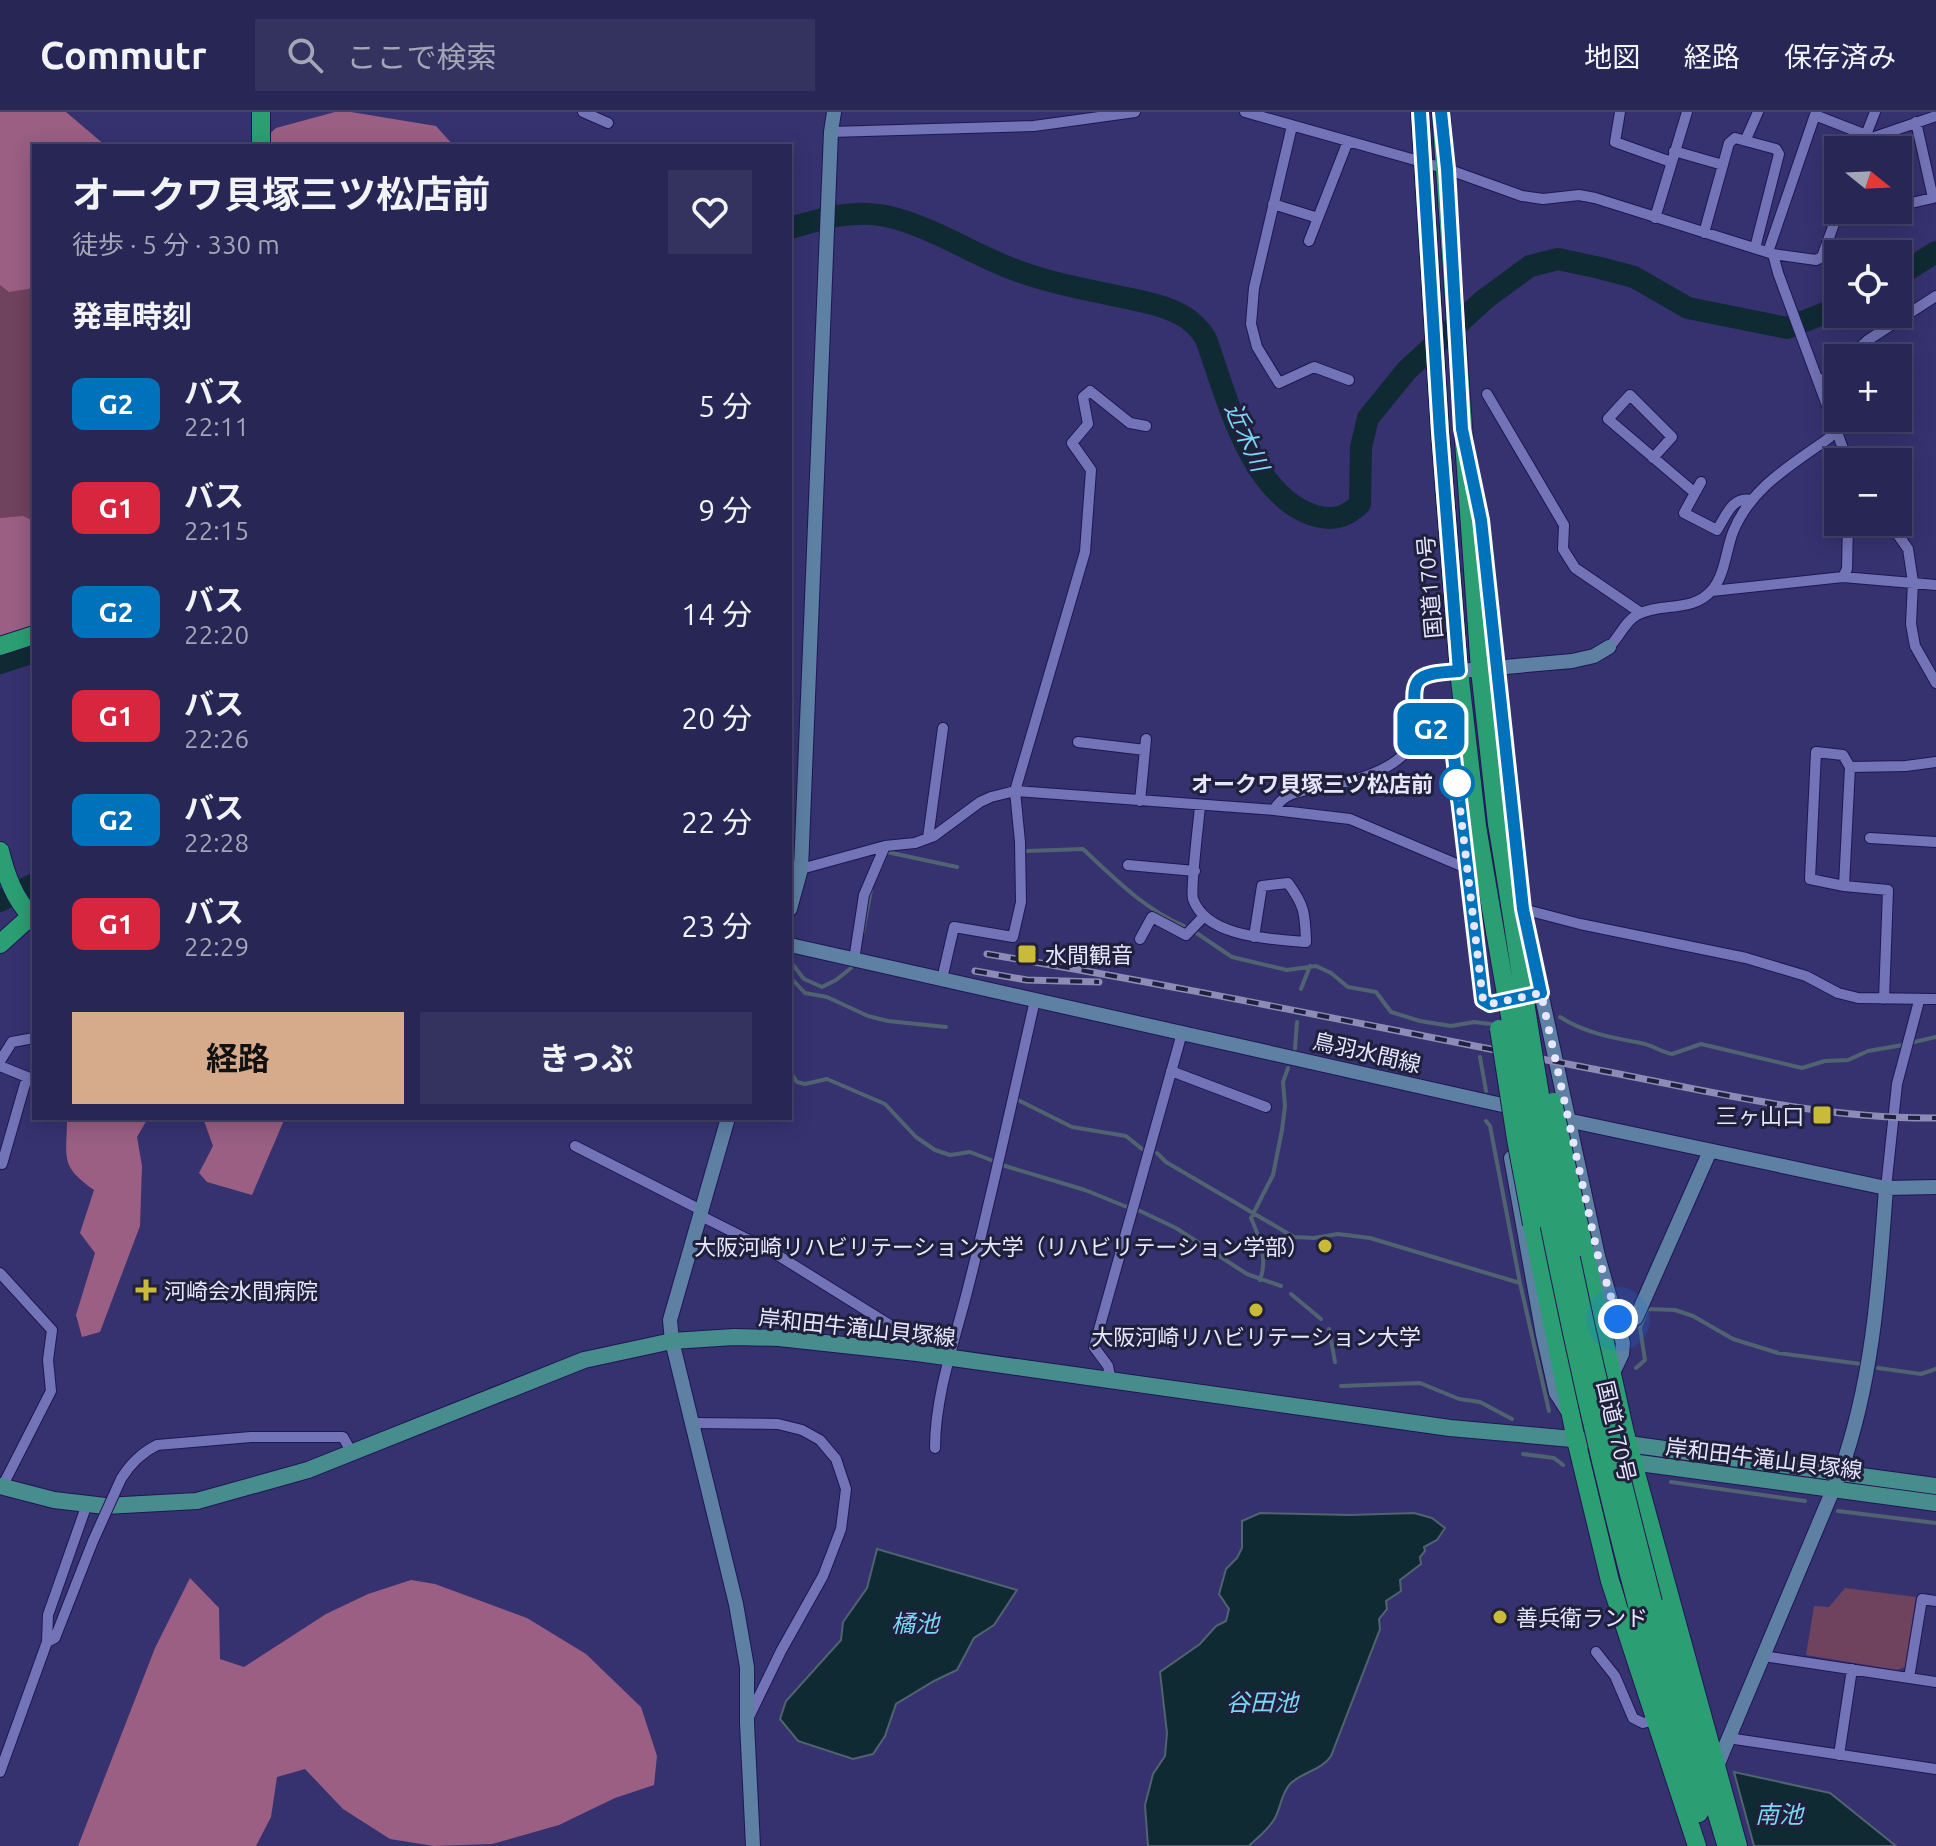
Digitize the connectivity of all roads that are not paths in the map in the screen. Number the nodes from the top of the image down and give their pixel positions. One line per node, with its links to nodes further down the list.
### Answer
1 (261, 112): 23 (highway)
2 (583, 112): 15 (street)
3 (834, 112): 17 (street)
4 (1135, 112): 17 (street)
5 (1245, 112): 16 (street)
6 (1420, 112): 25 (highway, 国道170号)
7 (1441, 112): 27 (highway, 国道170号)
8 (1620, 112): 24 (street)
9 (1687, 112): 24 (street)
10 (1758, 112): 21 (street)
11 (1875, 112): 19 (street)
12 (1815, 114): 18 (street); 36 (street)
13 (1936, 115): 14 (street)
14 (1916, 122): 20 (street); 28 (street)
15 (608, 123)
16 (1292, 126): 22 (street); 29 (street)
17 (831, 132): 79 (street)
18 (1851, 136)
19 (1867, 136)
20 (1883, 136)
21 (1746, 139): 26 (street); 35 (street)
22 (1348, 141): 25 (street); 30 (street)
23 (261, 144)
24 (1672, 157): 26 (street); 31 (street)
25 (1425, 163): 27 (street); 61 (highway, 国道170号)
26 (1723, 165): 33 (street)
27 (1447, 169): 31 (street); 60 (highway, 国道170号)
28 (1912, 203)
29 (1273, 204): 30 (street); 40 (street)
30 (1318, 218): 34 (street)
31 (1655, 218): 33 (street)
32 (1834, 224): 36 (street)
33 (1704, 233): 35 (street)
34 (1309, 241)
35 (1755, 248): 36 (street)
36 (1771, 253): 41 (street)
37 (1936, 296): 38 (street)
38 (1864, 344)
39 (1824, 379): 41 (street)
40 (1349, 380)
41 (1820, 382): 42 (street)
42 (1824, 392)
43 (1487, 394): 56 (street)
44 (1146, 426): 68 (street)
45 (1832, 432): 49 (street)
46 (1653, 458): 46 (street); 48 (street)
47 (1701, 482): 48 (street)
48 (1695, 493): 49 (street)
49 (1751, 500): 55 (street)
50 (1848, 536): 52 (street)
51 (1899, 536): 53 (street)
52 (1843, 577): 53 (street); 55 (street)
53 (1913, 582): 54 (street); 62 (street)
54 (1936, 585)
55 (1712, 591): 56 (street)
56 (1641, 613): 59 (street)
57 (32, 636): 58 (highway)
58 (0, 646)
59 (1609, 647): 60 (street)
60 (1488, 670): 61 (street); 77 (highway, 国道170号, bridge); 85 (street)
61 (1459, 671): 63 (street); 99 (highway, 国道170号, bridge)
62 (1936, 683)
63 (1417, 726): 71 (street); 80 (street)
64 (943, 728): 72 (street)
65 (1078, 742): 69 (street)
66 (1936, 762): 67 (street)
67 (1850, 767): 83 (street); 83 (street)
68 (1015, 791): 69 (street); 72 (street); 93 (street)
69 (1140, 801): 70 (street)
70 (1200, 805): 71 (street); 81 (street)
71 (1274, 810): 80 (street)
72 (928, 838): 75 (street)
73 (1870, 838): 74 (street)
74 (1936, 842)
75 (885, 846): 79 (street); 92 (street)
76 (0, 851): 82 (highway)
77 (1502, 857): 119 (highway, bridge); 134 (highway, 国道170号, bridge)
78 (1128, 865): 81 (street)
79 (796, 867): 84 (street)
80 (1466, 868): 94 (street)
81 (1195, 871): 87 (street)
82 (5, 878): 86 (highway)
83 (1844, 886): 95 (street)
84 (792, 895)
85 (1523, 909): 94 (street); 95 (street)
86 (31, 915): 90 (highway)
87 (1204, 916): 88 (street); 89 (street)
88 (1254, 937): 88 (street)
89 (1140, 939)
90 (0, 944)
91 (792, 945): 92 (street, 鳥羽水間線)
92 (854, 960): 93 (street, 鳥羽水間線)
93 (942, 979): 97 (street, 鳥羽水間線)
94 (1541, 993): 107 (street)
95 (1884, 999): 98 (street)
96 (1936, 999): 98 (street)
97 (1035, 1000): 100 (street, 鳥羽水間線); 118 (street)
98 (1919, 1001): 112 (street)
99 (1507, 1006): 121 (highway, bridge); 134 (highway, 国道170号, bridge)
100 (1182, 1033): 103 (street); 104 (street, 鳥羽水間線)
101 (32, 1038): 102 (street)
102 (0, 1064): 110 (street)
103 (1171, 1071): 105 (street); 120 (street)
104 (1501, 1105): 107 (street, 鳥羽水間線); 121 (street)
105 (1266, 1107)
106 (727, 1120): 113 (street)
107 (1568, 1120): 109 (street, 鳥羽水間線); 115 (street)
108 (575, 1146): 113 (street)
109 (1710, 1151): 112 (street, 鳥羽水間線); 115 (street)
110 (2, 1164)
111 (1936, 1187): 112 (street, 鳥羽水間線)
112 (1886, 1188): 128 (street)
113 (700, 1212): 116 (street); 117 (street)
114 (0, 1273): 129 (street)
115 (1619, 1326): 119 (street)
116 (672, 1341): 117 (main road, 岸和田牛滝山貝塚線); 122 (street); 126 (main road, 岸和田牛滝山貝塚線)
117 (917, 1353): 118 (main road, 岸和田牛滝山貝塚線)
118 (949, 1357): 120 (main road, 岸和田牛滝山貝塚線); 125 (street)
119 (1612, 1375): 124 (highway)
120 (1111, 1381): 123 (main road, 岸和田牛滝山貝塚線)
121 (1572, 1417): 123 (highway)
122 (694, 1423): 142 (street); 142 (street)
123 (1577, 1444): 124 (main road, 岸和田牛滝山貝塚線); 127 (main road, 岸和田牛滝山貝塚線); 141 (highway)
124 (1628, 1444): 127 (highway); 128 (main road, 岸和田牛滝山貝塚線)
125 (935, 1448)
126 (352, 1453): 132 (main road, 岸和田牛滝山貝塚線); 135 (street, bridge)
127 (1635, 1464): 128 (main road, 岸和田牛滝山貝塚線); 145 (highway)
128 (1836, 1481): 130 (main road, 岸和田牛滝山貝塚線); 131 (main road, 岸和田牛滝山貝塚線); 137 (street)
129 (1, 1486): 132 (main road, 岸和田牛滝山貝塚線)
130 (1936, 1486)
131 (1936, 1503)
132 (87, 1504): 135 (street)
133 (1936, 1601): 139 (street)
134 (1645, 1603): 150 (highway, 国道170号); 151 (highway, 国道170号)
135 (47, 1642): 147 (street)
136 (1596, 1652): 141 (street)
137 (1763, 1656): 138 (street); 143 (street)
138 (1852, 1669): 139 (street); 144 (street)
139 (1909, 1678): 140 (street)
140 (1936, 1682)
141 (1655, 1720): 149 (highway)
142 (747, 1723): 148 (street)
143 (1728, 1738): 144 (street); 145 (street)
144 (1839, 1755): 146 (street)
145 (1717, 1766): 152 (highway)
146 (1936, 1769)
147 (0, 1772)
148 (753, 1846)
149 (1697, 1846)
150 (1709, 1846)
151 (1727, 1846)
152 (1738, 1846)

